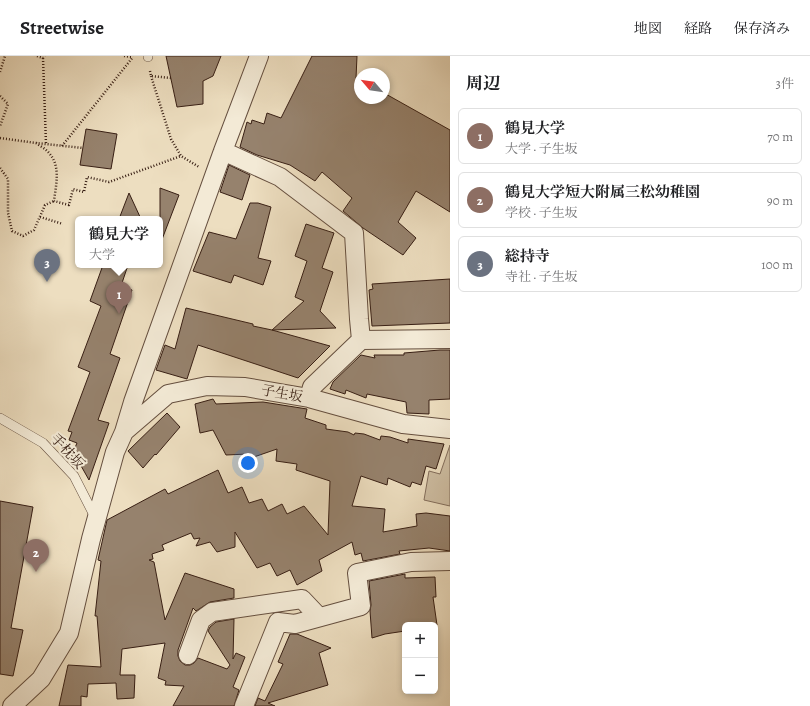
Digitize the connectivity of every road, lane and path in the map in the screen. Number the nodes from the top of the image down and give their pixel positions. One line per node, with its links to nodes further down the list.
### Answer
1 (5, 56): 7 (path)
2 (37, 56): 5 (path)
3 (148, 56): 8 (path)
4 (259, 56): 17 (street)
5 (44, 57): 14 (path)
6 (133, 58): 15 (path)
7 (0, 72)
8 (151, 76): 9 (path); 18 (path)
9 (171, 78)
10 (0, 96): 11 (path)
11 (0, 126)
12 (0, 138): 13 (path)
13 (36, 143): 14 (path); 21 (path)
14 (46, 144): 15 (path)
15 (62, 146): 16 (path)
16 (83, 148)
17 (223, 151): 20 (street); 25 (street)
18 (181, 156): 20 (path); 21 (path)
19 (0, 168): 22 (path)
20 (214, 176): 29 (street)
21 (54, 200): 22 (path)
22 (40, 217): 23 (path)
23 (63, 224)
24 (450, 339): 25 (street)
25 (362, 340): 26 (street)
26 (309, 398): 28 (street, 子生坂); 29 (street, 子生坂)
27 (0, 418): 30 (lane, 手枕坂)
28 (450, 429)
29 (124, 432): 30 (street)
30 (96, 521): 34 (street)
31 (450, 561): 32 (street)
32 (319, 617): 33 (street); 35 (street)
33 (188, 654)
34 (12, 706)
35 (244, 706)

